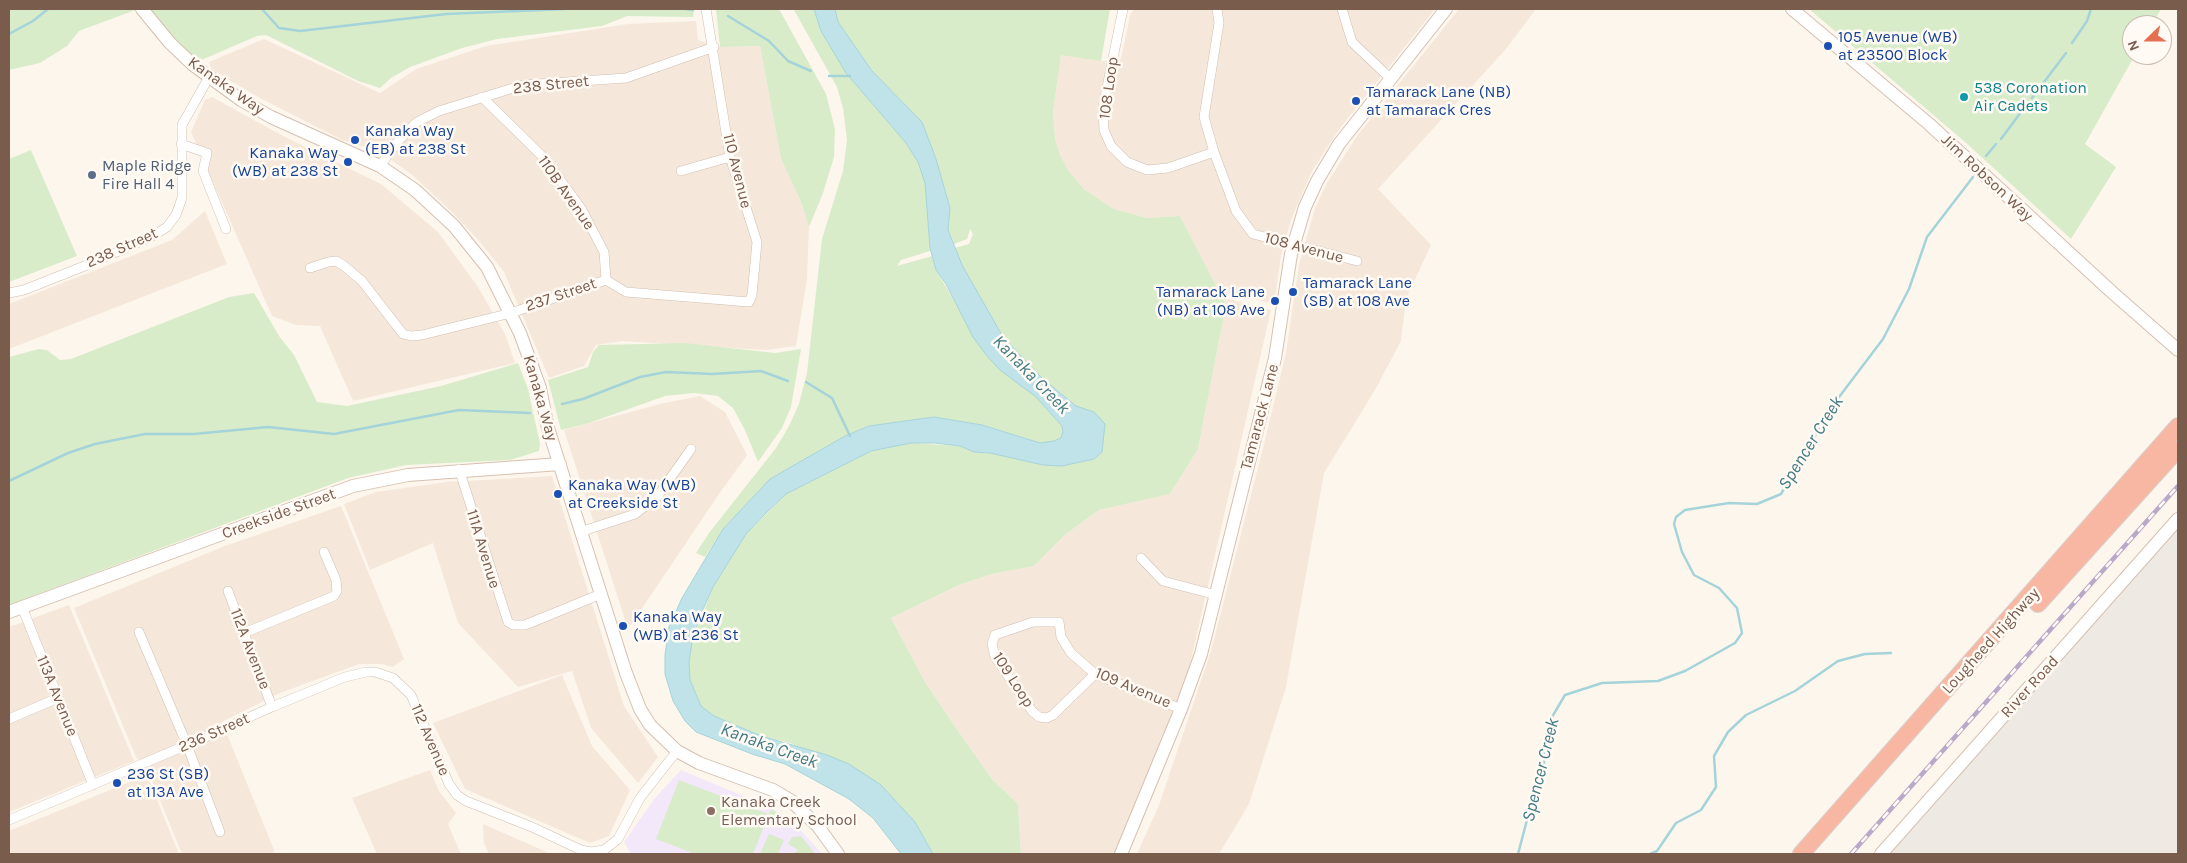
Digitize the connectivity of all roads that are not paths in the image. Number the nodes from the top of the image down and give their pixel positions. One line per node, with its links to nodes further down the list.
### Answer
1 (142, 9): 9 (street, Kanaka Way)
2 (706, 9): 8 (street, 110 Avenue)
3 (1123, 9): 13 (street, 108 Loop)
4 (1217, 9): 13 (street)
5 (1342, 9): 10 (street)
6 (1446, 9): 10 (street, Tamarack Lane)
7 (1792, 9): 25 (street, Jim Robson Way)
8 (714, 47): 11 (street, 238 Street); 14 (street, 110 Avenue)
9 (208, 77): 12 (street, 238 Street); 15 (street, Kanaka Way)
10 (1391, 79): 18 (street, Tamarack Lane)
11 (482, 97): 15 (street, 238 Street); 21 (street, 110B Avenue)
12 (181, 144): 17 (street); 22 (street, 238 Street)
13 (1214, 152): 18 (street, 108 Avenue)
14 (730, 157): 16 (street); 23 (street, 110 Avenue)
15 (380, 166): 24 (street, Kanaka Way)
16 (681, 171)
17 (226, 229)
18 (1292, 246): 19 (street, 108 Avenue); 37 (street, Tamarack Lane)
19 (1357, 261)
20 (310, 268): 24 (street, 237 Street)
21 (606, 280): 23 (street, 237 Street); 24 (street, 237 Street)
22 (9, 292)
23 (749, 302)
24 (511, 313): 29 (street, Kanaka Way)
25 (2178, 350)
26 (2178, 426): 56 (highway, Lougheed Highway)
27 (2178, 448): 57 (highway, Lougheed Highway)
28 (691, 449): 32 (street)
29 (560, 464): 30 (street, Creekside Street); 32 (street, Kanaka Way)
30 (459, 470): 36 (street, 111A Avenue); 38 (street, Creekside Street)
31 (2178, 520): 58 (street, River Road)
32 (583, 532): 36 (street, Kanaka Way)
33 (324, 552): 42 (street)
34 (1141, 558): 37 (street)
35 (228, 592): 42 (street, 112A Avenue)
36 (601, 594): 50 (street, Kanaka Way)
37 (1216, 595): 47 (street, Tamarack Lane)
38 (22, 607): 39 (street, Creekside Street); 45 (street, 113A Avenue)
39 (9, 612)
40 (1061, 620): 43 (street, 109 Avenue); 43 (street, 109 Loop)
41 (139, 632): 49 (street)
42 (244, 633): 46 (street, 112A Avenue)
43 (1095, 674): 47 (street, 109 Avenue)
44 (393, 678): 46 (street, 236 Street); 50 (street, 112 Avenue)
45 (58, 698): 48 (street); 51 (street, 113A Avenue)
46 (272, 707): 49 (street, 236 Street)
47 (1181, 709): 55 (street, Tamarack Lane)
48 (9, 719)
49 (187, 745): 51 (street, 236 Street); 53 (street)
50 (677, 751): 54 (street, Kanaka Way)
51 (93, 785): 52 (street, 236 Street)
52 (9, 820)
53 (220, 832)
54 (838, 854)
55 (1121, 854)
56 (1802, 854)
57 (1816, 854)
58 (1881, 854)

